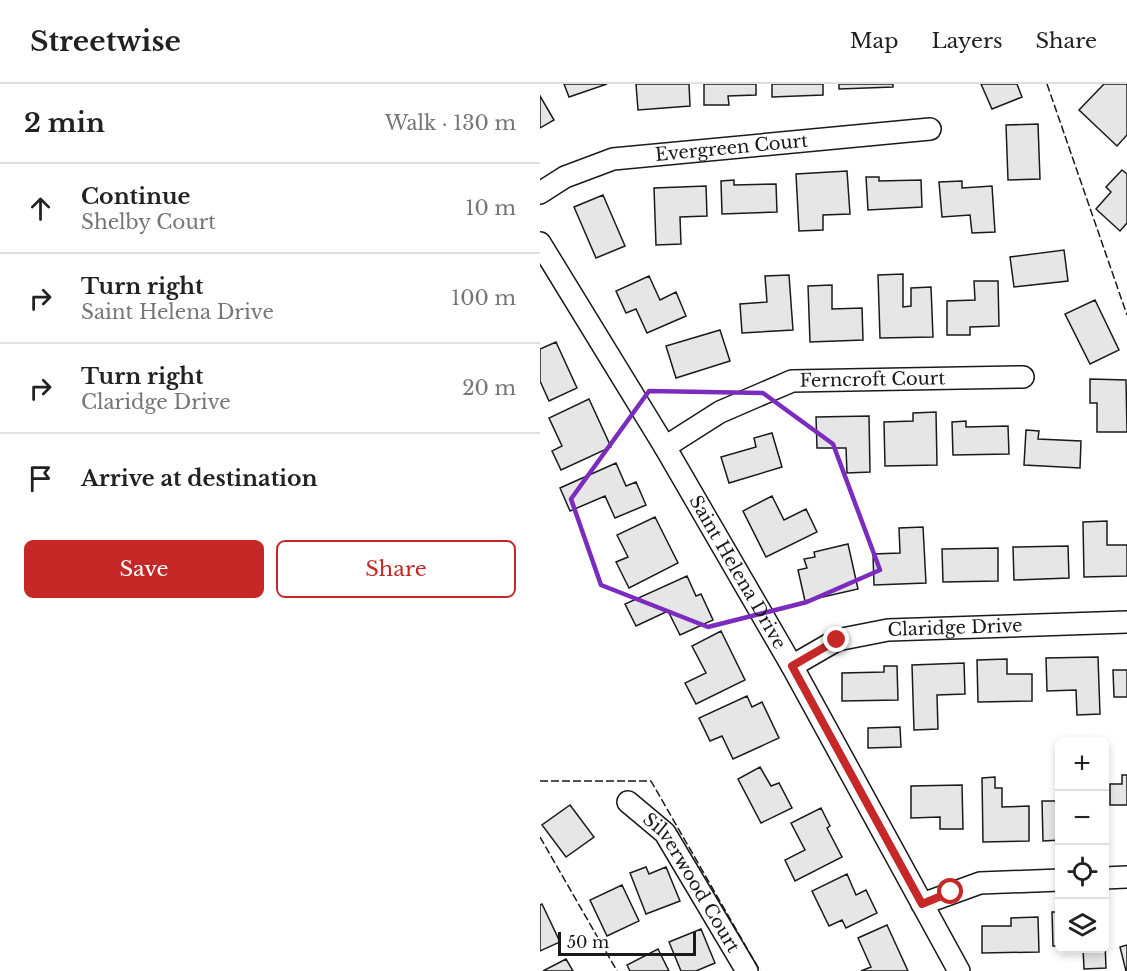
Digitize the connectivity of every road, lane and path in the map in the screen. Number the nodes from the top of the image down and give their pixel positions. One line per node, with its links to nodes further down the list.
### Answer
1 (930, 129): 2 (street, Evergreen Court)
2 (540, 193)
3 (540, 243): 5 (street, Saint Helena Drive)
4 (1023, 377): 5 (street, Ferncroft Court)
5 (665, 447): 7 (street, Saint Helena Drive)
6 (1127, 622): 7 (street, Claridge Drive)
7 (792, 666): 12 (street, Saint Helena Drive)
8 (628, 802): 13 (street, Silverwood Court)
9 (1127, 877): 10 (street)
10 (1109, 878)
11 (1055, 880): 12 (street)
12 (922, 904): 14 (street, Saint Helena Drive)
13 (747, 971)
14 (959, 971)

